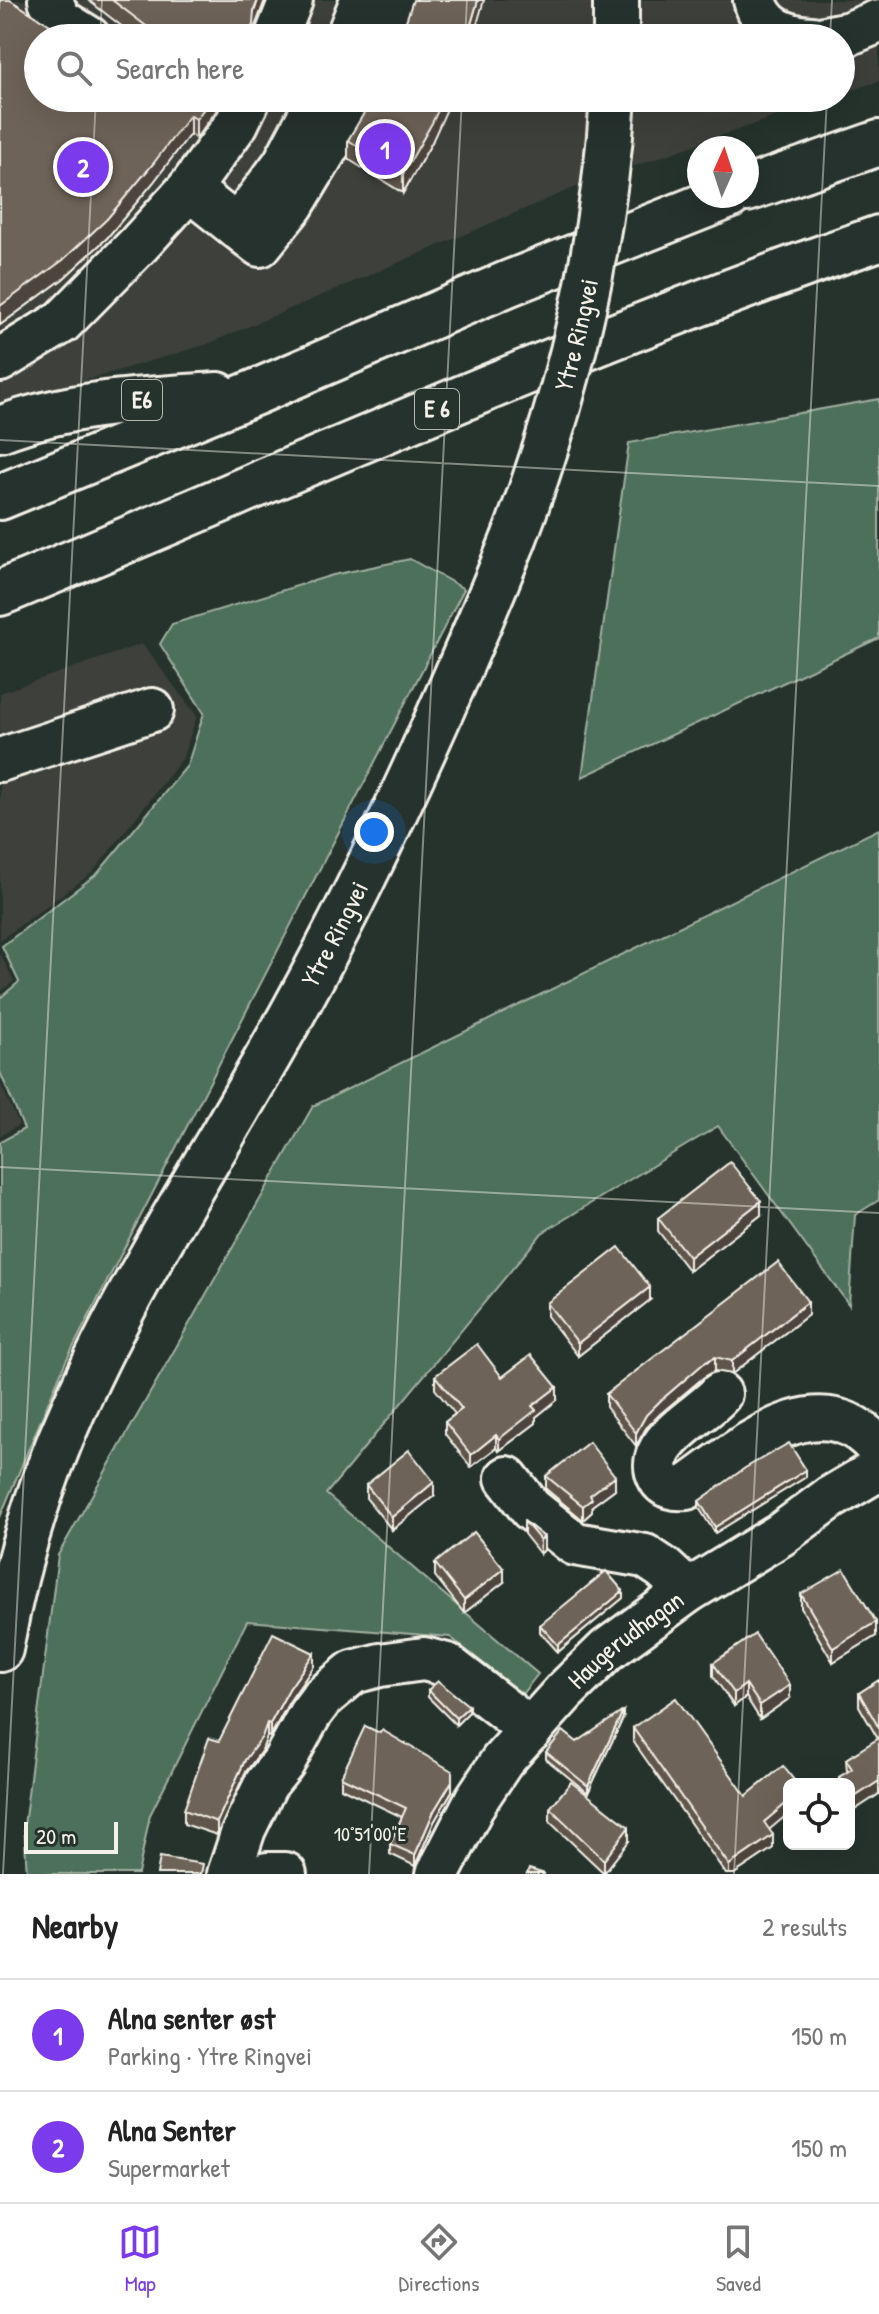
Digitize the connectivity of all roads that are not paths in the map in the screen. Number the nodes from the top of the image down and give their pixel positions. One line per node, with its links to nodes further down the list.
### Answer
1 (50, 0): 8 (street)
2 (291, 0): 9 (street)
3 (362, 0): 10 (street)
4 (394, 0): 11 (street)
5 (616, 0): 12 (main road)
6 (755, 0): 13 (street)
7 (879, 21): 14 (street)
8 (66, 24)
9 (282, 24)
10 (353, 24)
11 (386, 24)
12 (616, 24)
13 (769, 24)
14 (855, 31)
15 (233, 112): 21 (street)
16 (312, 112): 23 (street)
17 (349, 112): 23 (street)
18 (612, 112): 37 (main road, Ytre Ringvei, bridge)
19 (879, 143): 20 (main road)
20 (759, 185)
21 (189, 189): 23 (street); 25 (street)
22 (699, 208): 26 (main road)
23 (237, 227)
24 (879, 238): 29 (main road, E 6)
25 (0, 360)
26 (256, 392): 27 (main road, E6); 28 (main road)
27 (0, 429)
28 (0, 497)
29 (0, 593)
30 (152, 710): 31 (street)
31 (0, 760)
32 (720, 1394): 33 (street)
33 (879, 1449)
34 (879, 1469): 36 (street, Haugerudhagan)
35 (507, 1478): 36 (street)
36 (688, 1591): 38 (street, Haugerudhagan)
37 (0, 1649)
38 (531, 1730): 39 (street); 42 (street, Haugerudhagan)
39 (229, 1874)
40 (267, 1874): 41 (street)
41 (285, 1874)
42 (438, 1874)

